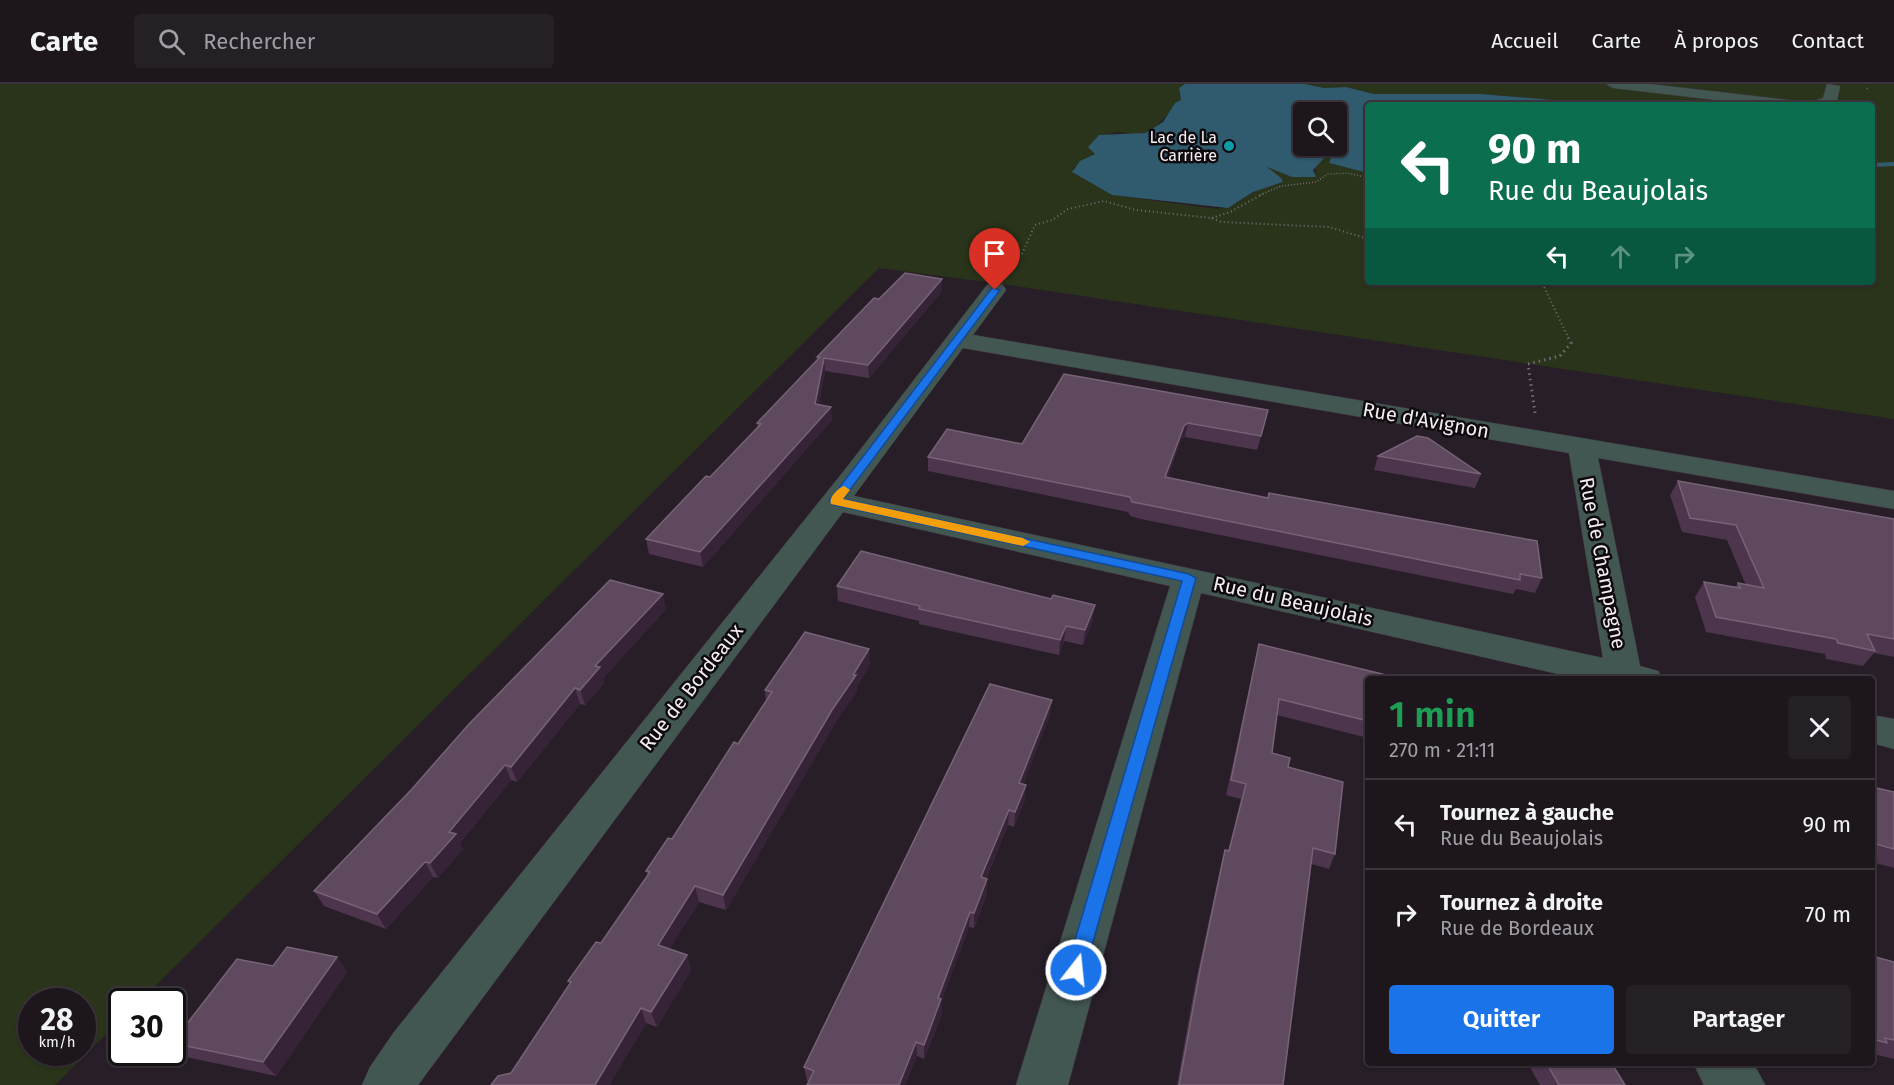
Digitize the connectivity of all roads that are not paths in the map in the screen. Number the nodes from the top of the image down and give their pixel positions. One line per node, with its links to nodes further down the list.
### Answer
1 (1613, 84): 3 (street)
2 (1833, 87): 4 (street)
3 (1771, 102)
4 (1825, 102)
5 (995, 290): 6 (street, Rue de Bordeaux)
6 (958, 340): 7 (street, Rue d'Avignon); 9 (street, Rue de Bordeaux)
7 (1582, 447): 8 (street, Rue d'Avignon); 12 (street, Rue de Champagne)
8 (1894, 500)
9 (835, 501): 10 (street, Rue du Beaujolais); 16 (street, Rue de Bordeaux)
10 (1189, 578): 11 (street, Rue du Beaujolais); 17 (street)
11 (1623, 676)
12 (1632, 676)
13 (1875, 730): 14 (street)
14 (1894, 734)
15 (1722, 1066): 18 (street)
16 (388, 1085)
17 (1042, 1085)
18 (1739, 1085)

